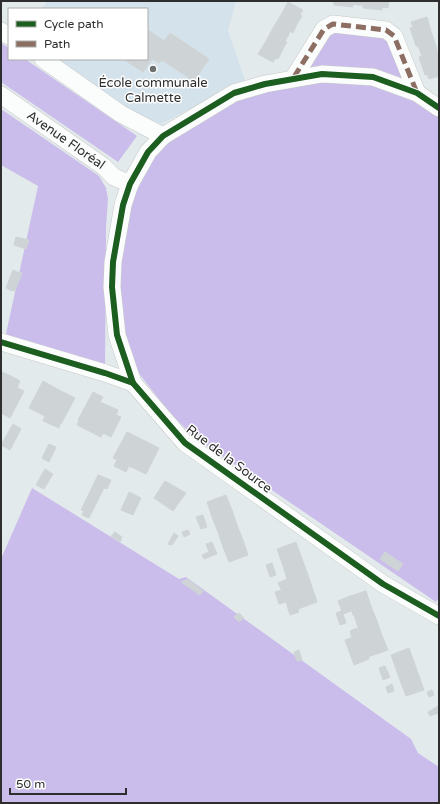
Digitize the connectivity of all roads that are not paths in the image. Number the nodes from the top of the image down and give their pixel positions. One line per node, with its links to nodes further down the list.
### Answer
1 (44, 60): 6 (street)
2 (294, 77): 3 (street); 3 (street); 6 (street)
3 (417, 93): 5 (street)
4 (1, 95): 7 (street, Avenue Floréal)
5 (439, 108)
6 (163, 136): 7 (street)
7 (130, 184): 9 (street)
8 (1, 342): 9 (street, Rue de la Source)
9 (133, 384): 10 (street, Rue de la Source)
10 (439, 616)

